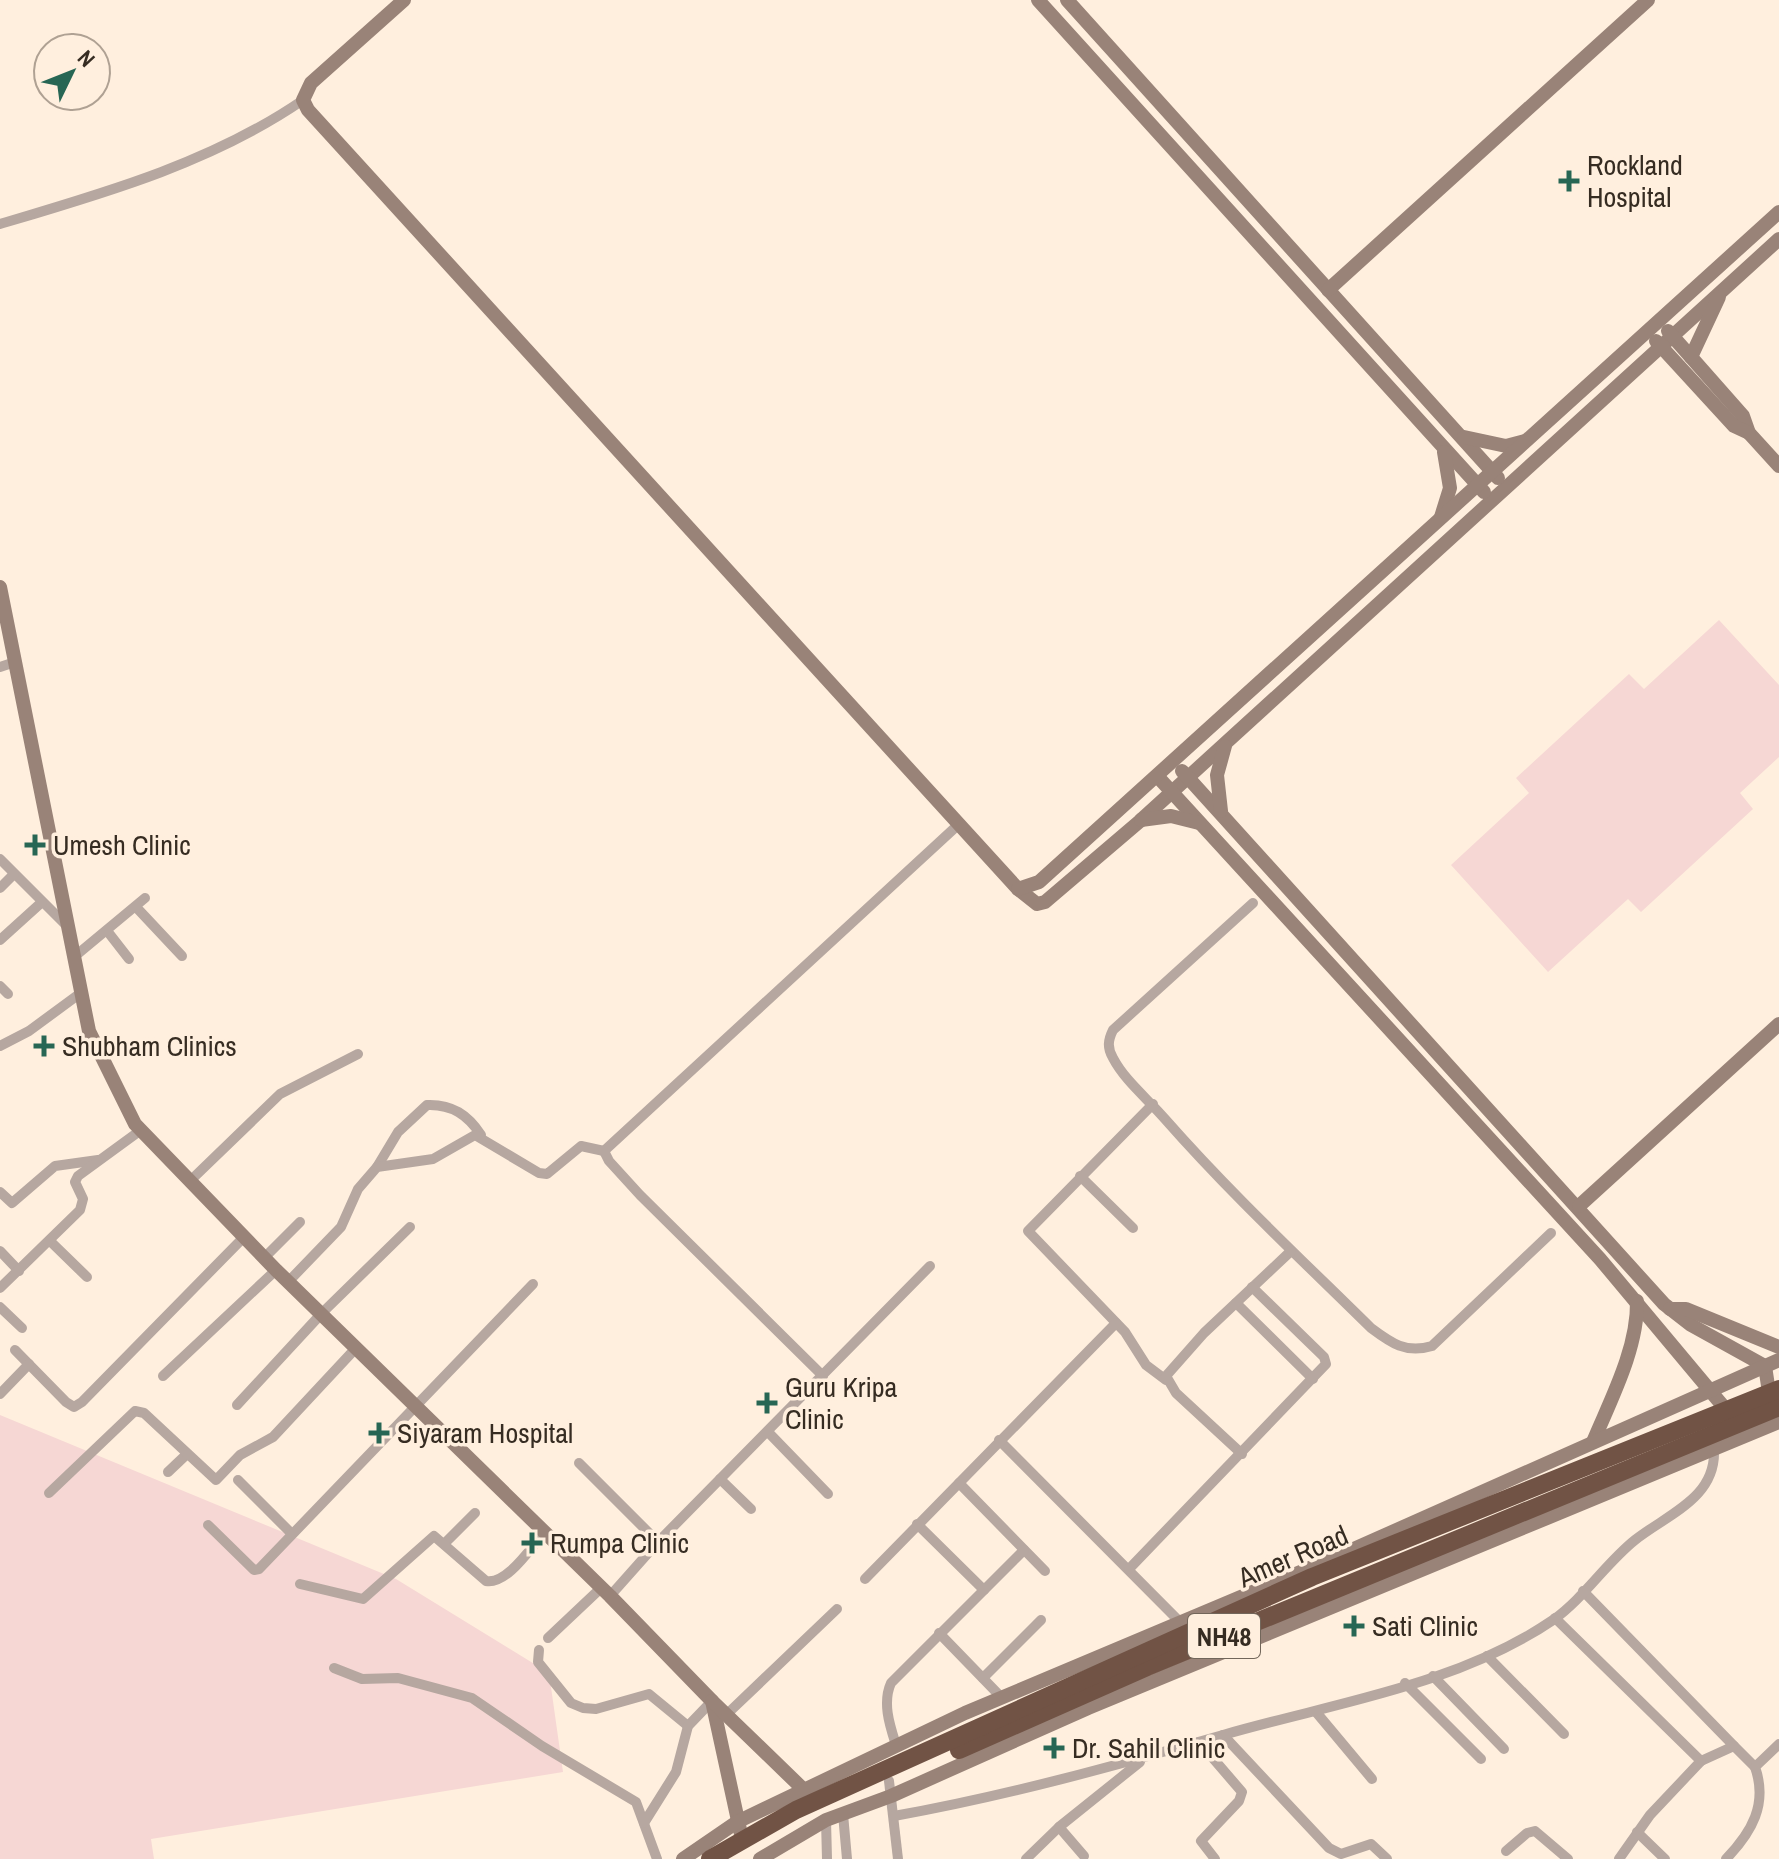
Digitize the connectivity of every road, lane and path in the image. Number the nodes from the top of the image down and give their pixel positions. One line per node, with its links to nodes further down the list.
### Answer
1 (404, 0): 5 (street)
2 (1038, 0): 19 (street)
3 (1067, 0): 9 (street)
4 (1648, 0): 9 (street)
5 (303, 100): 7 (street); 36 (street)
6 (1779, 212): 11 (street)
7 (0, 224)
8 (1779, 239): 10 (street)
9 (1328, 290): 17 (street)
10 (1723, 290): 13 (street); 15 (street)
11 (1659, 321): 12 (street); 13 (street)
12 (1647, 332): 14 (street); 18 (street)
13 (1672, 335): 14 (street); 15 (street)
14 (1661, 347): 16 (street); 23 (street)
15 (1691, 357): 16 (street)
16 (1749, 433): 20 (street)
17 (1460, 435): 18 (street); 21 (street)
18 (1532, 437): 21 (street)
19 (1442, 447): 22 (street); 25 (street)
20 (1779, 466)
21 (1493, 472): 22 (street); 23 (street)
22 (1477, 486): 24 (street); 25 (street)
23 (1507, 487): 24 (street)
24 (1492, 501): 29 (street)
25 (1439, 521): 30 (street)
26 (0, 587): 27 (street)
27 (15, 662): 28 (street); 48 (street)
28 (0, 667)
29 (1227, 742): 32 (street); 34 (street)
30 (1173, 762): 31 (street); 32 (street)
31 (1158, 777): 33 (street); 43 (street)
32 (1188, 777): 33 (street); 34 (street)
33 (1172, 792): 35 (street); 37 (street)
34 (1222, 814): 39 (street)
35 (1140, 821): 37 (street); 43 (street)
36 (959, 824): 43 (street); 61 (street)
37 (1203, 825): 41 (street)
38 (0, 859): 40 (street)
39 (1275, 873): 41 (street); 67 (street)
40 (14, 874): 42 (street); 45 (street)
41 (1260, 887): 85 (street)
42 (0, 888)
43 (1018, 889)
44 (145, 898): 47 (street)
45 (42, 902): 48 (street); 50 (street)
46 (1253, 903): 58 (street)
47 (136, 907): 49 (street); 51 (street)
48 (67, 926): 52 (street)
49 (108, 932): 52 (street); 53 (street)
50 (0, 940)
51 (182, 956)
52 (74, 957): 54 (street)
53 (129, 959)
54 (82, 992): 56 (street); 59 (street)
55 (1779, 1024): 67 (street)
56 (0, 1046)
57 (358, 1054): 65 (street)
58 (1153, 1104): 64 (street); 75 (street)
59 (141, 1130): 62 (street); 65 (street)
60 (481, 1135): 61 (street); 63 (street); 63 (street)
61 (604, 1151): 98 (street)
62 (100, 1160): 66 (street); 73 (street)
63 (377, 1167): 81 (street)
64 (1080, 1176): 70 (street); 90 (street)
65 (190, 1181): 72 (street)
66 (0, 1192)
67 (1579, 1206): 88 (street)
68 (300, 1222): 76 (street)
69 (410, 1227): 89 (street)
70 (1133, 1228)
71 (1551, 1233): 75 (street)
72 (244, 1237): 76 (street); 96 (street)
73 (50, 1241): 79 (street); 80 (street)
74 (0, 1251): 79 (street)
75 (1291, 1251): 83 (street)
76 (264, 1258): 78 (street)
77 (930, 1266): 98 (street)
78 (276, 1270): 81 (street); 97 (street)
79 (19, 1271): 84 (street)
80 (87, 1277)
81 (288, 1282): 89 (street)
82 (533, 1284): 105 (street)
83 (1252, 1287): 86 (street); 99 (street)
84 (0, 1288)
85 (1637, 1301): 102 (street); 111 (street)
86 (1236, 1303): 99 (street); 100 (street)
87 (0, 1307): 91 (street)
88 (1670, 1309): 92 (street); 95 (street)
89 (322, 1313): 93 (street); 104 (street)
90 (1116, 1323): 100 (street); 110 (street)
91 (22, 1328)
92 (1779, 1347)
93 (356, 1348): 105 (street); 113 (street)
94 (15, 1350): 96 (street)
95 (1772, 1363): 102 (street); 106 (street)
96 (29, 1364): 101 (street)
97 (163, 1376)
98 (823, 1376): 108 (street)
99 (1313, 1379): 114 (street)
100 (1166, 1380): 114 (street)
101 (2, 1388)
102 (1710, 1389): 109 (street); 111 (street)
103 (1779, 1389): 107 (highway, Amer Road / NH48)
104 (237, 1405)
105 (415, 1405): 126 (street); 127 (street)
106 (1778, 1418): 107 (highway, Amer Road / NH48); 109 (street)
107 (1718, 1423): 134 (highway, Amer Road / NH48); 138 (highway, Amer Road / NH48)
108 (768, 1432): 117 (street); 121 (street)
109 (1749, 1437): 112 (street)
110 (999, 1440): 119 (street); 132 (street)
111 (1593, 1442): 131 (street)
112 (1714, 1450): 136 (street); 140 (street)
113 (187, 1454): 116 (street); 120 (street)
114 (1242, 1454): 132 (street)
115 (579, 1463): 128 (street)
116 (168, 1472)
117 (720, 1479): 122 (street); 128 (street)
118 (238, 1480): 126 (street)
119 (959, 1483): 124 (street); 130 (street)
120 (49, 1493)
121 (828, 1494)
122 (751, 1509)
123 (475, 1513): 129 (street)
124 (917, 1524): 135 (street); 139 (street)
125 (208, 1525): 126 (street)
126 (291, 1533)
127 (544, 1533): 129 (street); 141 (street)
128 (658, 1542): 141 (street)
129 (445, 1543): 137 (street)
130 (1024, 1550): 133 (street); 139 (street)
131 (1329, 1560): 134 (highway); 145 (street)
132 (1129, 1569): 145 (street)
133 (1045, 1571)
134 (1312, 1577): 173 (highway, Amer Road / NH48)
135 (865, 1579)
136 (1395, 1581): 138 (highway); 148 (street)
137 (300, 1584)
138 (1352, 1585): 148 (highway, Amer Road / NH48)
139 (984, 1590): 146 (street)
140 (1583, 1591): 143 (street); 165 (street)
141 (606, 1592): 147 (street); 156 (street)
142 (837, 1609): 158 (street)
143 (1555, 1618): 150 (street); 169 (street)
144 (1041, 1620): 153 (street)
145 (1181, 1623): 155 (street)
146 (939, 1633): 153 (street); 164 (street)
147 (548, 1638)
148 (1218, 1646): 172 (highway, Amer Road / NH48)
149 (539, 1650): 159 (street)
150 (1487, 1656): 152 (street); 160 (street)
151 (334, 1668): 177 (street)
152 (1433, 1676): 154 (street); 166 (street)
153 (983, 1678): 155 (street)
154 (1405, 1683): 157 (street); 167 (street)
155 (1002, 1698): 164 (street)
156 (712, 1701): 158 (street); 159 (street); 179 (street)
157 (1316, 1712): 161 (street); 171 (street)
158 (726, 1715): 173 (street)
159 (688, 1726): 177 (street)
160 (1564, 1734)
161 (1223, 1735): 162 (street); 185 (street)
162 (1199, 1742): 168 (street); 196 (street)
163 (1779, 1744): 170 (street)
164 (896, 1745): 173 (street)
165 (1734, 1746): 169 (street); 170 (street)
166 (1504, 1749)
167 (1481, 1759)
168 (1142, 1760): 175 (street); 178 (street)
169 (1701, 1761): 180 (street)
170 (1755, 1767): 201 (street)
171 (1372, 1779)
172 (890, 1788): 174 (street); 175 (street); 189 (highway, Amer Road / NH48)
173 (806, 1797): 179 (highway, Amer Road / NH48)
174 (843, 1814): 176 (street); 192 (street)
175 (894, 1816): 193 (street)
176 (826, 1820): 183 (street); 191 (street)
177 (644, 1823): 186 (street)
178 (1059, 1827): 181 (street); 184 (street)
179 (739, 1830): 187 (street); 188 (highway, Amer Road / NH48)
180 (1637, 1832): 199 (street); 200 (street)
181 (1036, 1846): 194 (street); 195 (street)
182 (1506, 1851): 198 (street)
183 (784, 1852): 190 (street)
184 (1084, 1856)
185 (1339, 1856): 197 (street)
186 (657, 1859)
187 (683, 1859)
188 (710, 1859)
189 (733, 1859)
190 (760, 1859)
191 (827, 1859)
192 (847, 1859)
193 (898, 1859)
194 (1026, 1859)
195 (1040, 1859)
196 (1215, 1859)
197 (1387, 1859)
198 (1568, 1859)
199 (1619, 1859)
200 (1665, 1859)
201 (1726, 1859)

